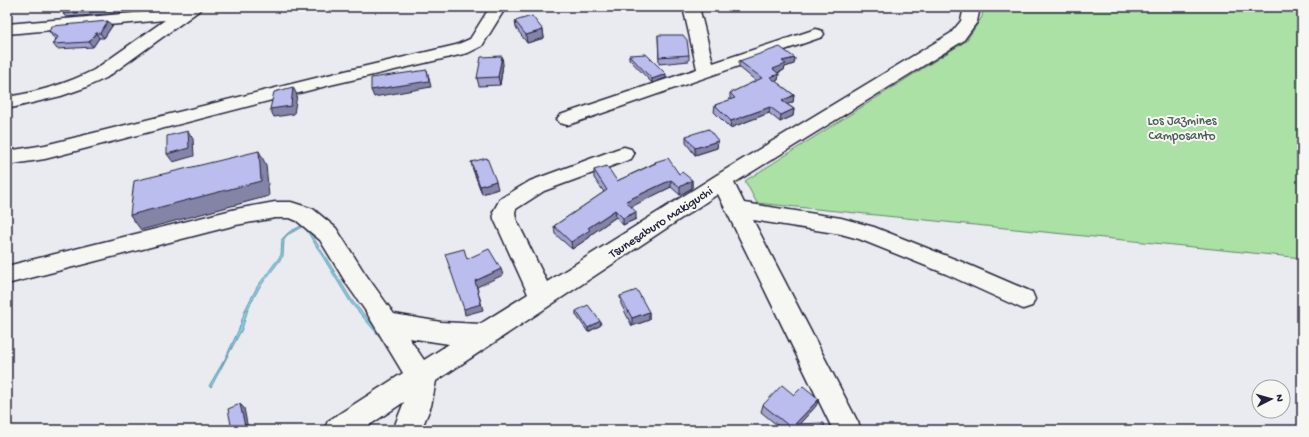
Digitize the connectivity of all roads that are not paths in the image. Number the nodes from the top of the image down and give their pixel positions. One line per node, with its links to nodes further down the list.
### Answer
1 (498, 7): 11 (street)
2 (691, 7): 7 (street)
3 (972, 7): 12 (street, Tsunesaburo Makiguchi)
4 (189, 10): 5 (street); 8 (street)
5 (7, 29)
6 (816, 34): 7 (street)
7 (707, 72): 9 (street)
8 (7, 103)
9 (568, 119)
10 (624, 154): 15 (street)
11 (7, 158)
12 (722, 181): 13 (street); 15 (street, Tsunesaburo Makiguchi)
13 (736, 210): 16 (street); 22 (street)
14 (7, 275): 17 (street)
15 (542, 297): 18 (street, Tsunesaburo Makiguchi)
16 (1023, 299)
17 (387, 323): 18 (street); 19 (street)
18 (482, 335): 19 (street, Tsunesaburo Makiguchi)
19 (422, 376): 20 (street, Tsunesaburo Makiguchi); 21 (street)
20 (338, 430)
21 (407, 430)
22 (848, 430)

